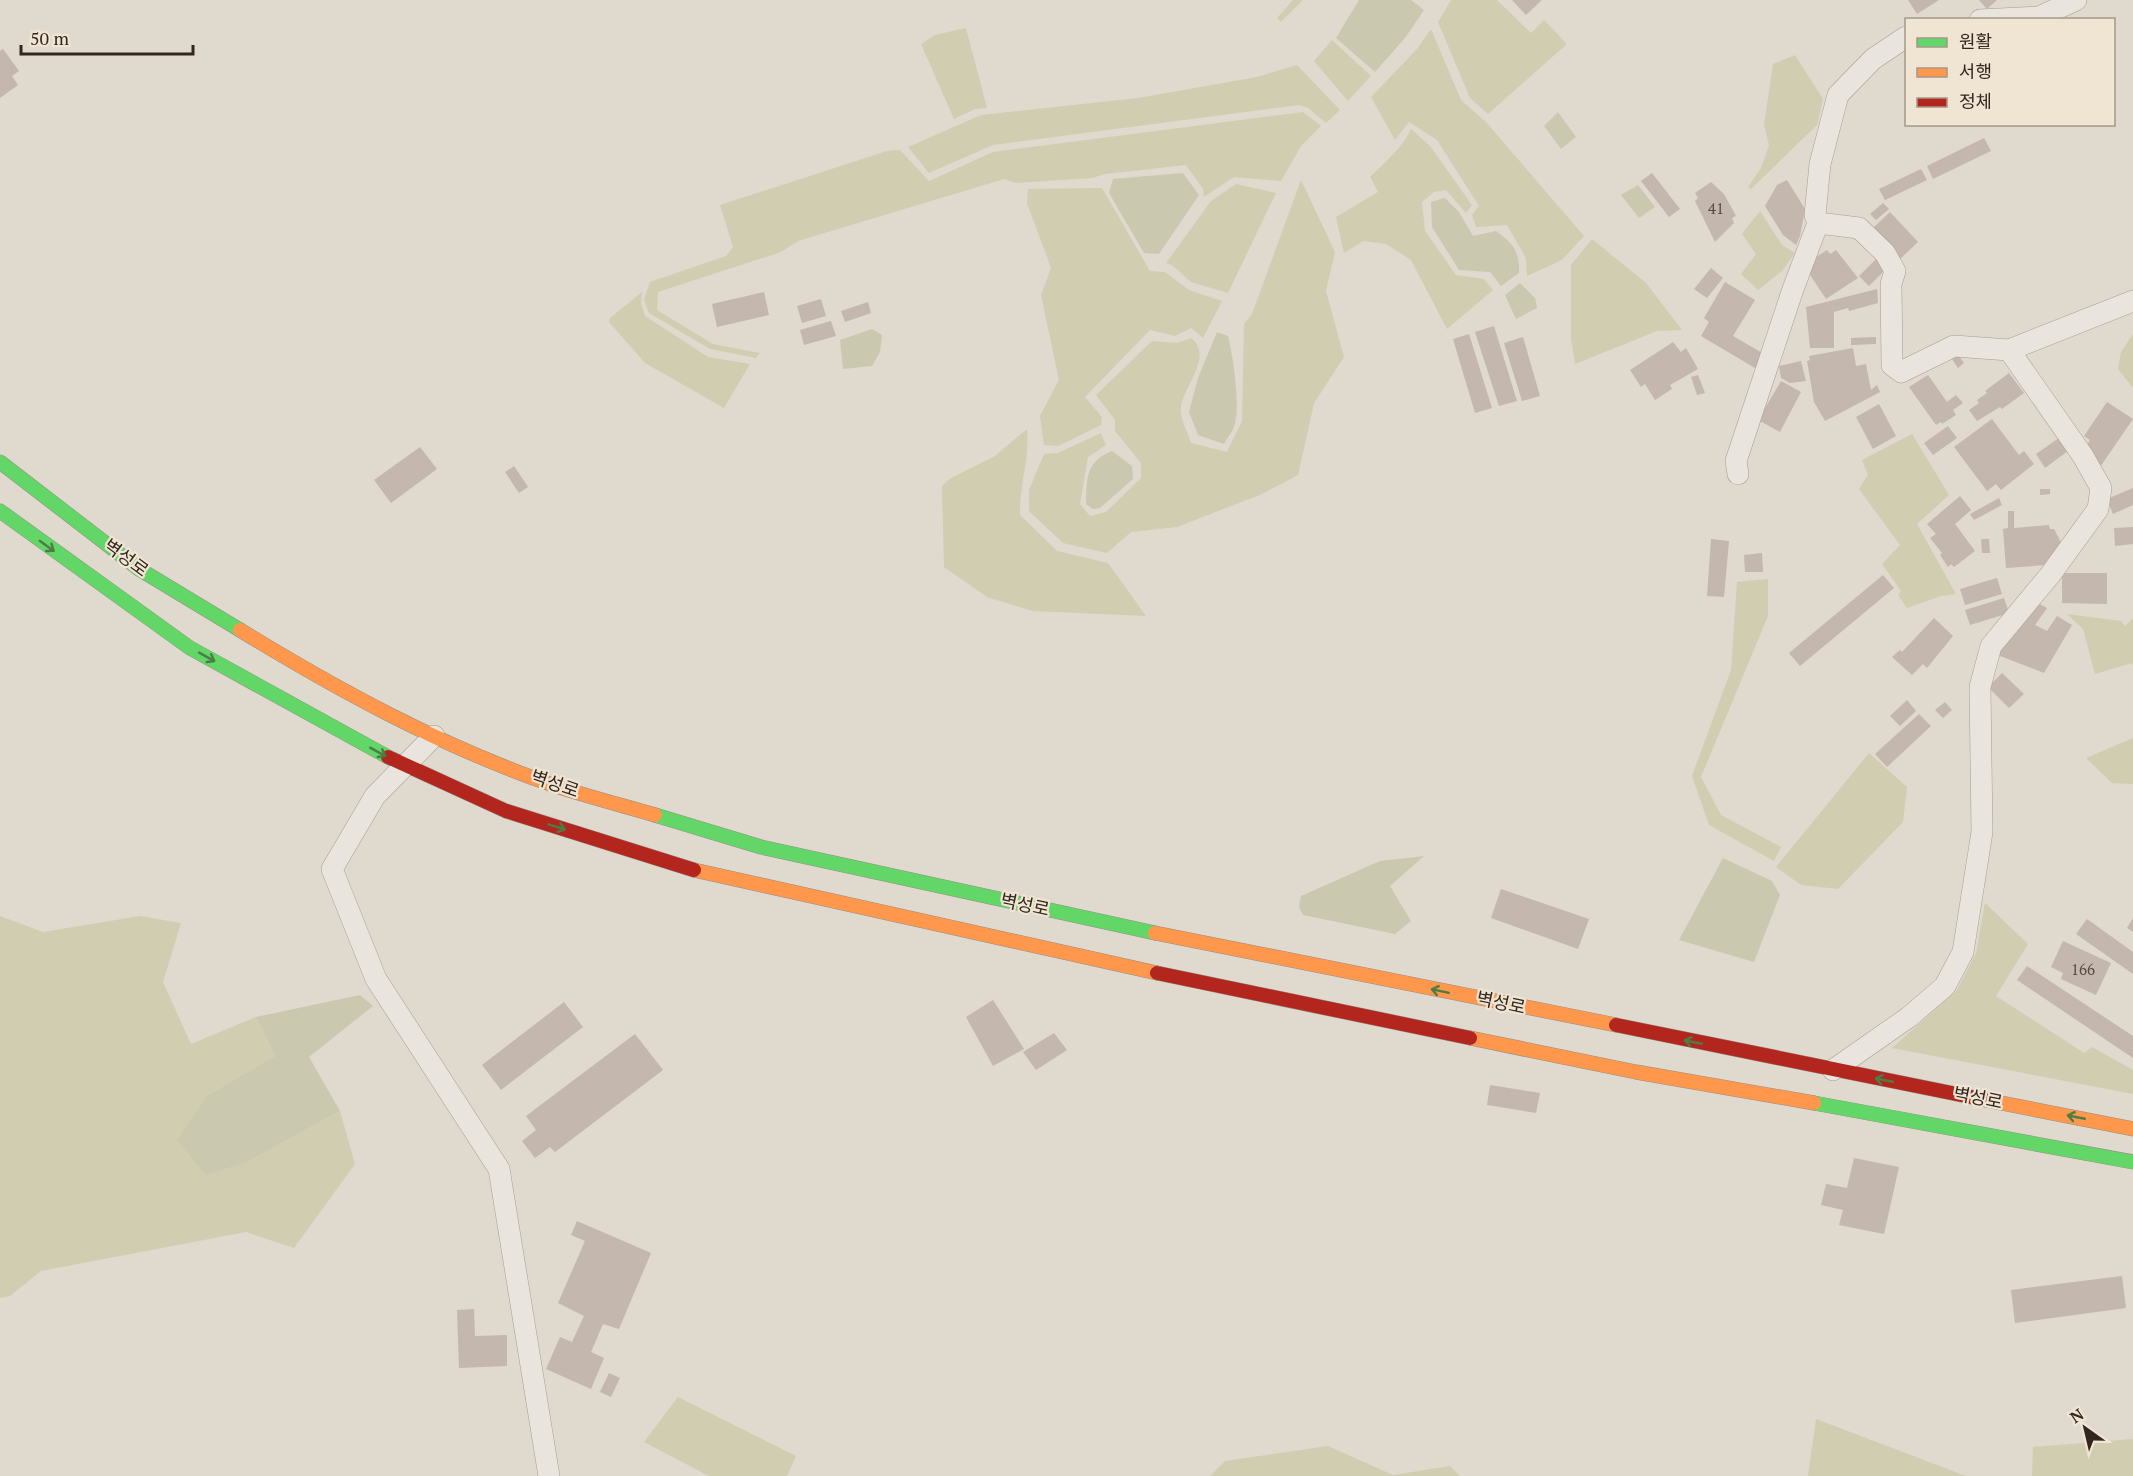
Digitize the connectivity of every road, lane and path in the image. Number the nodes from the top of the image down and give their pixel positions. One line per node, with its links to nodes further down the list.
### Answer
1 (2076, 0): 2 (street)
2 (2019, 18)
3 (1905, 38): 4 (street)
4 (1818, 223): 6 (street); 8 (street)
5 (2133, 301): 6 (street)
6 (2009, 350): 12 (street)
7 (0, 462): 10 (main road, 벽성로)
8 (1738, 474)
9 (0, 511): 11 (main road, 벽성로, one-way to 11)
10 (434, 736): 11 (street); 12 (main road, 벽성로, one-way to 10)
11 (404, 766): 14 (main road, 벽성로, one-way to 14); 15 (street)
12 (1833, 1070): 13 (main road, 벽성로, one-way to 12)
13 (2133, 1129)
14 (2133, 1162)
15 (549, 1476)

